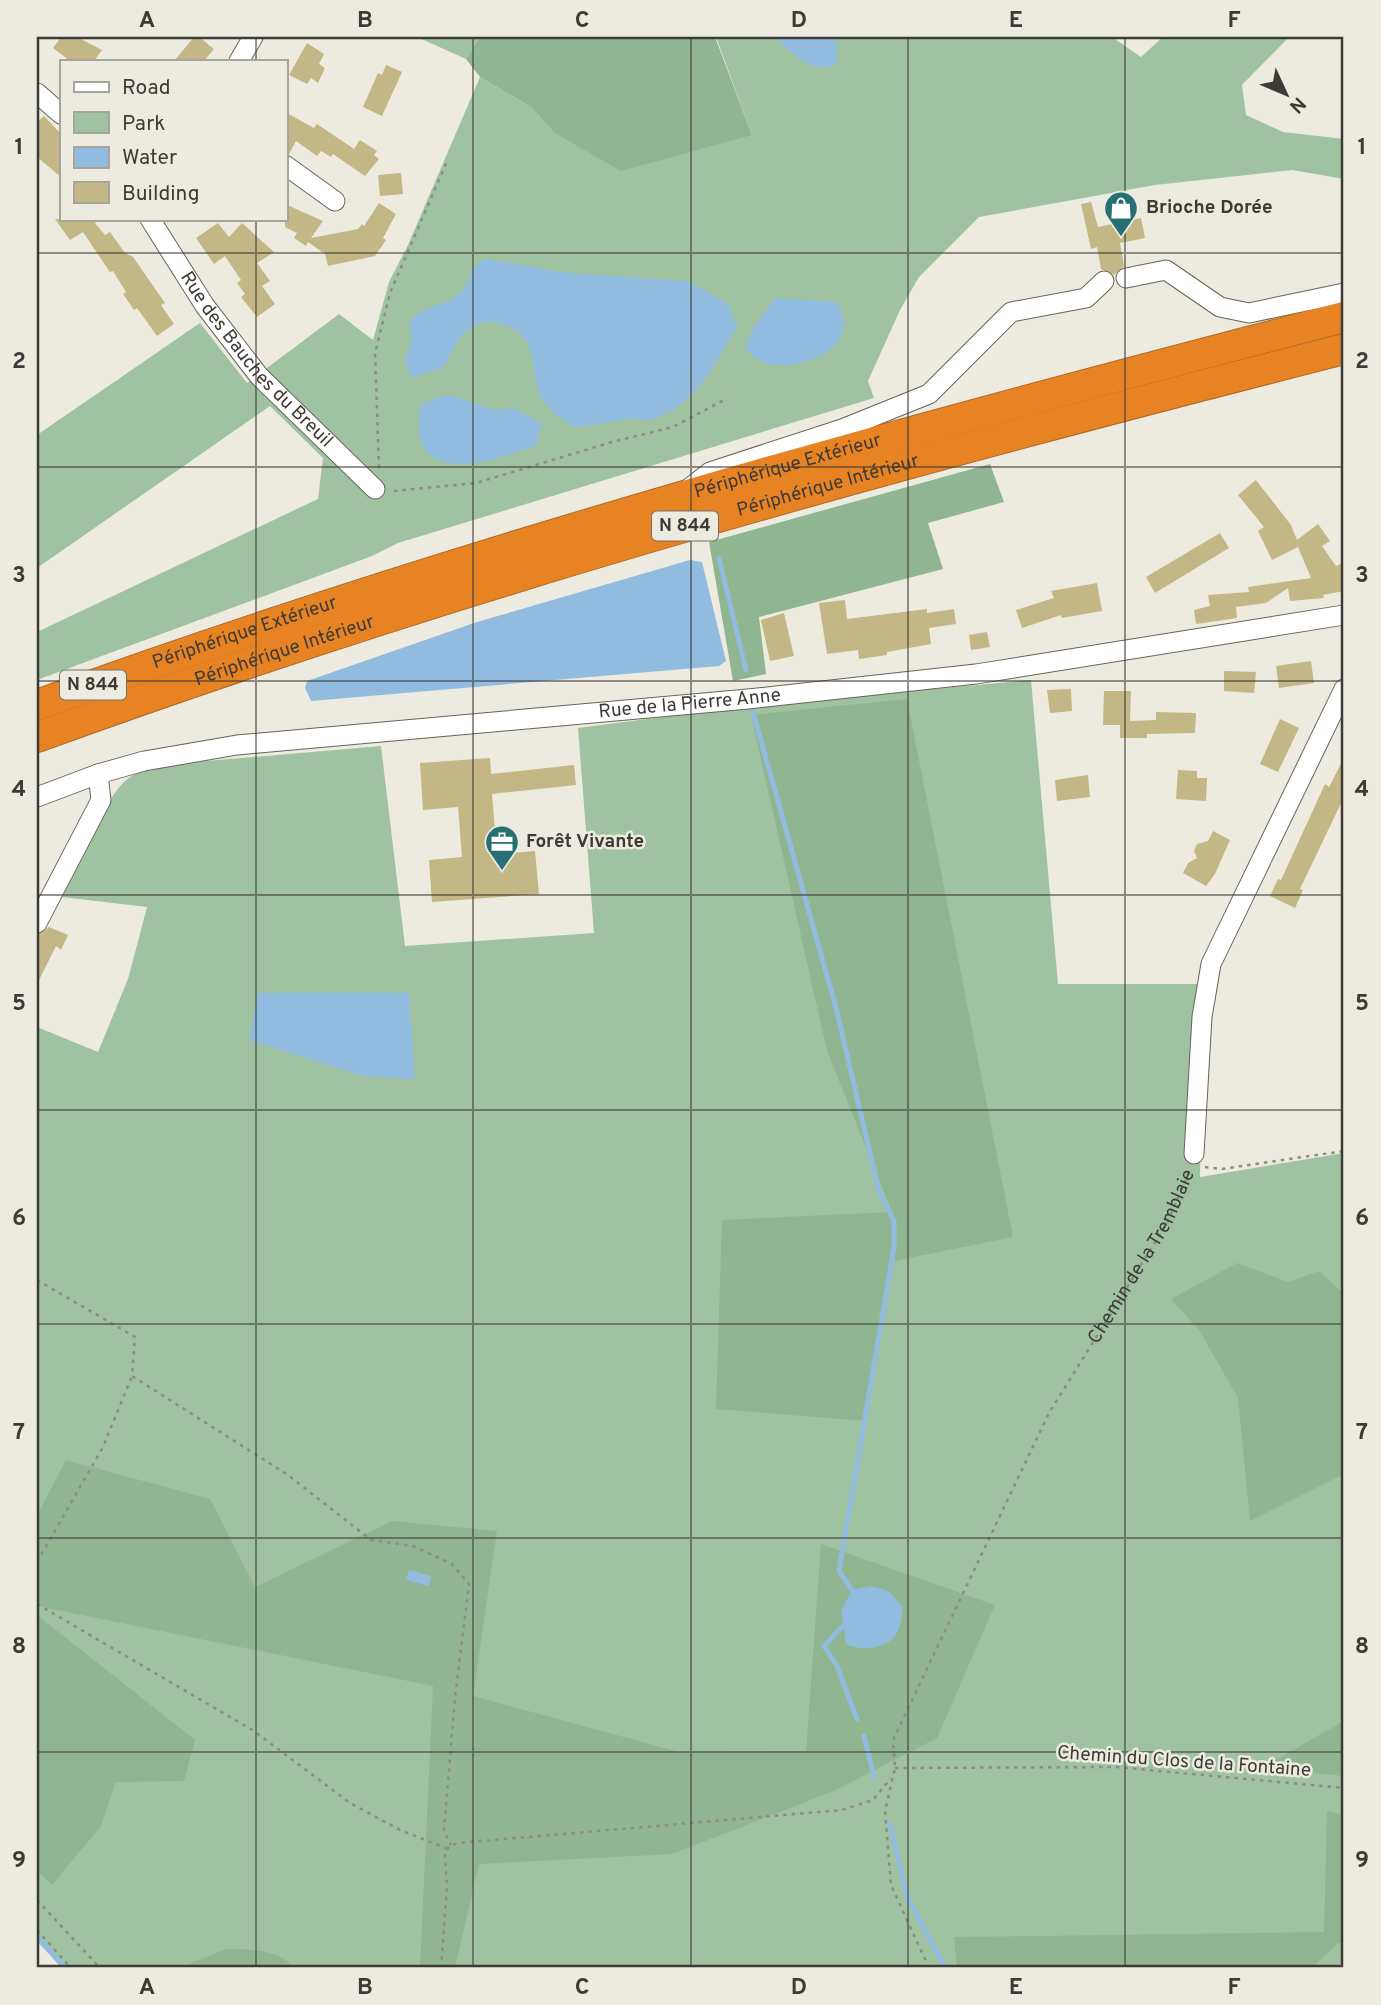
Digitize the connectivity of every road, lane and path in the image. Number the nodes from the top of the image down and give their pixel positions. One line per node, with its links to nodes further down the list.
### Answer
1 (253, 37): 2 (street)
2 (240, 60)
3 (37, 93): 4 (street)
4 (60, 113)
5 (448, 159): 15 (path)
6 (287, 166): 7 (street)
7 (335, 201)
8 (151, 220): 15 (street, Rue des Bauches du Breuil)
9 (1126, 278): 11 (street)
10 (1104, 281): 16 (street)
11 (1344, 293)
12 (1344, 317): 16 (highway, Périphérique Extérieur / N 844)
13 (1344, 349): 20 (highway, Périphérique Intérieur / N 844)
14 (724, 400): 15 (path)
15 (374, 489)
16 (682, 494): 19 (highway, Périphérique Extérieur / N 844)
17 (1344, 615): 21 (street, Rue de la Pierre Anne)
18 (1344, 688): 25 (street, Chemin de la Tremblaie)
19 (37, 705)
20 (37, 737)
21 (98, 774): 22 (street, Rue de la Pierre Anne); 23 (street)
22 (37, 797)
23 (37, 923)
24 (1344, 1151): 25 (path)
25 (1194, 1154): 30 (path, Chemin de la Tremblaie)
26 (37, 1280): 27 (path)
27 (132, 1376): 28 (path); 32 (path)
28 (37, 1562)
29 (37, 1604): 32 (path)
30 (895, 1768): 31 (path, Chemin du Clos de la Fontaine); 32 (path); 38 (path, Chemin de la Tremblaie)
31 (1344, 1788)
32 (449, 1847): 37 (path)
33 (37, 1900): 36 (path)
34 (37, 1930): 35 (path)
35 (71, 1968)
36 (100, 1968)
37 (441, 1968)
38 (929, 1968)

